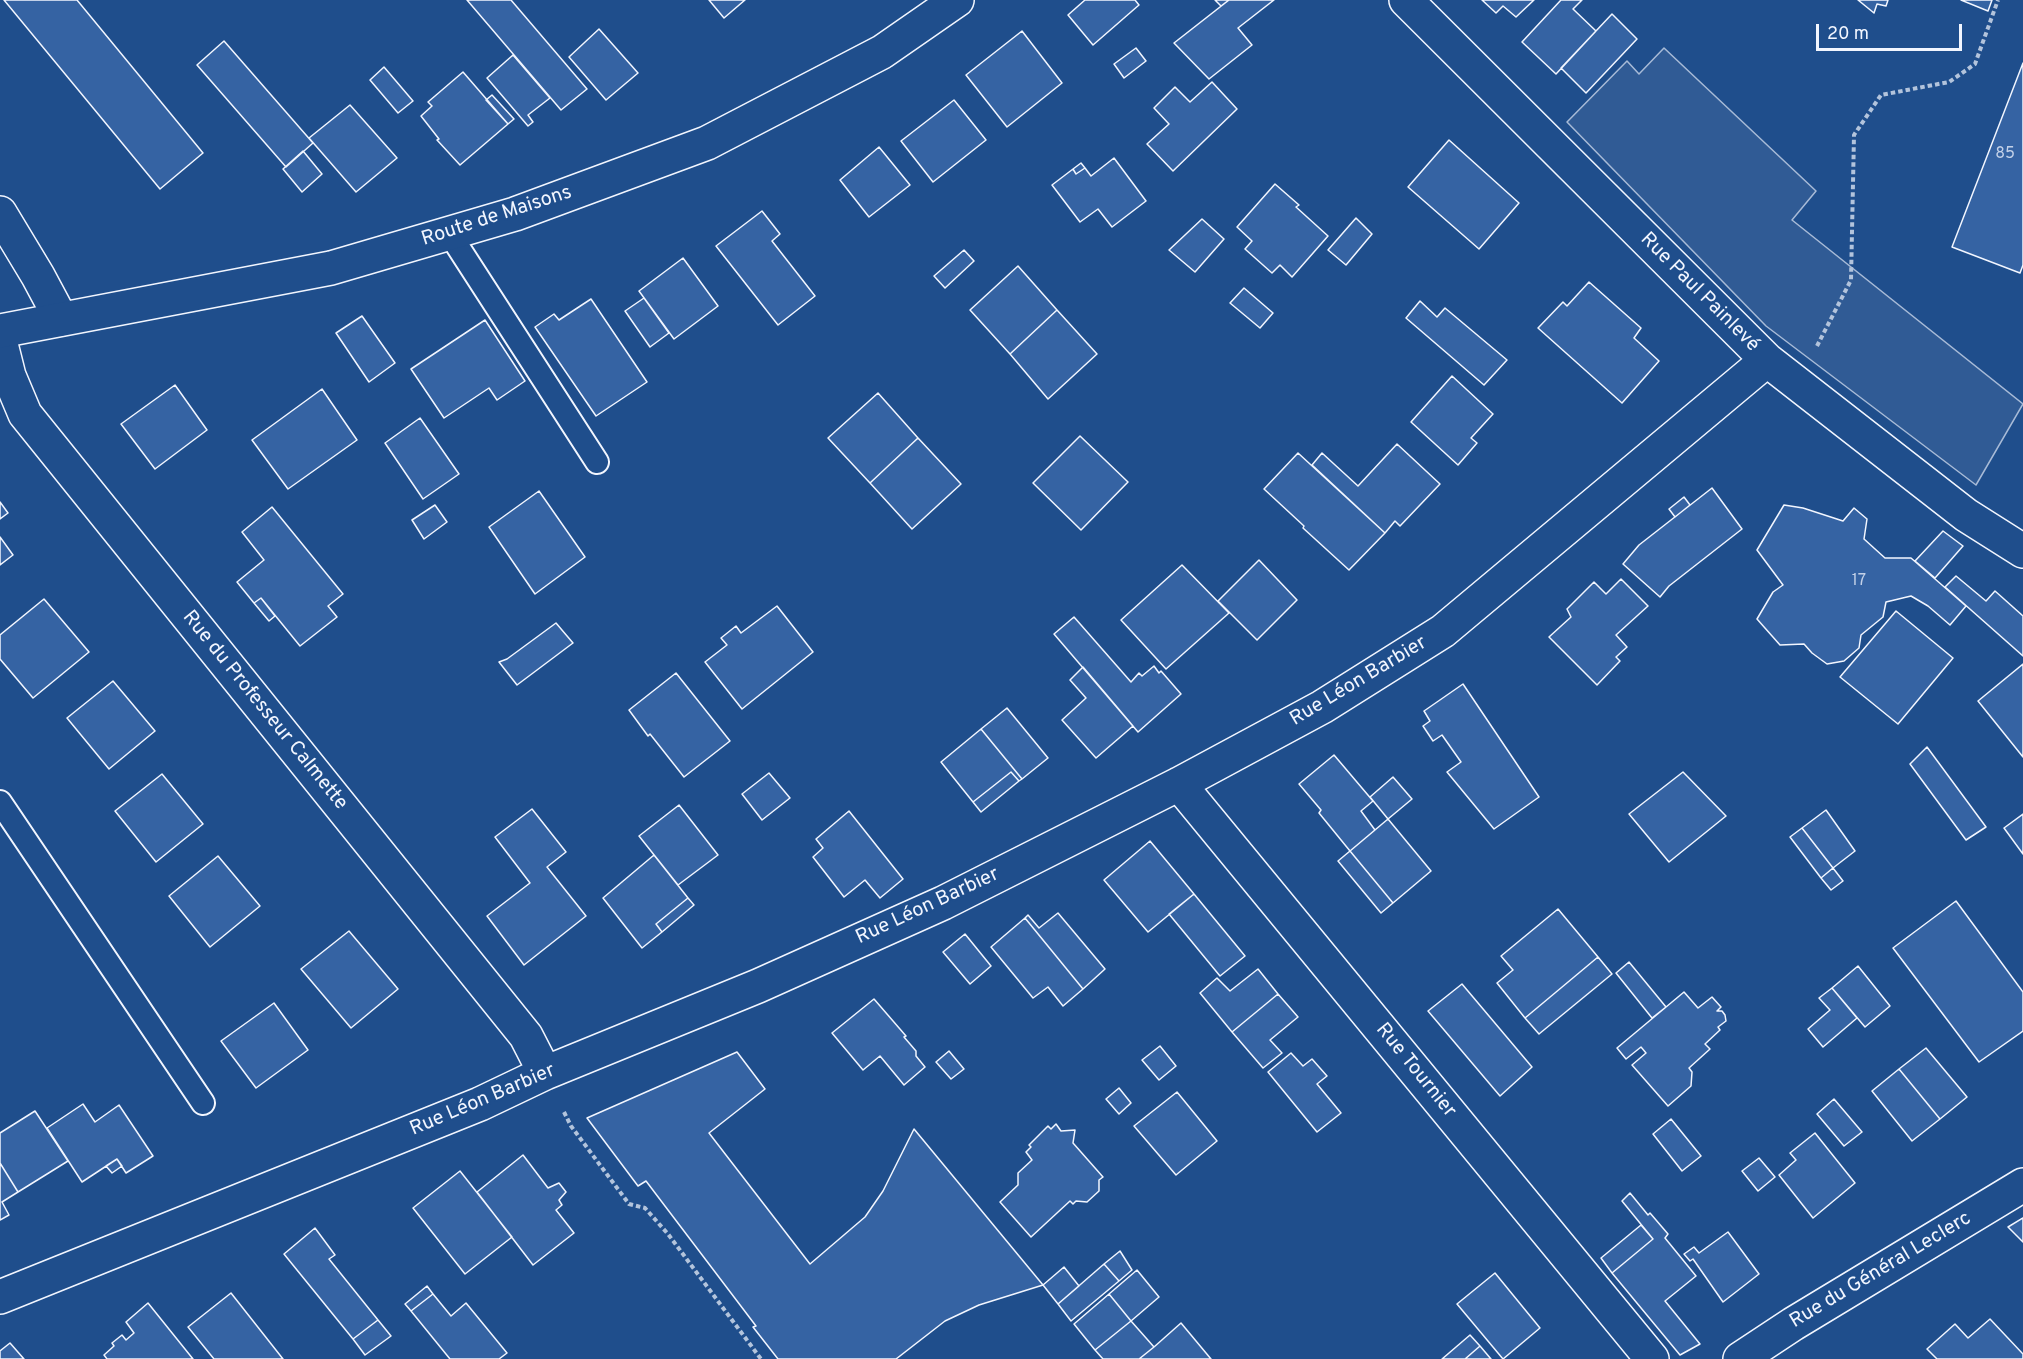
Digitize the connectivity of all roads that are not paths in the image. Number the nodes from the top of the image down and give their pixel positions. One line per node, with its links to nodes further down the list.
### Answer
1 (957, 0): 4 (street, Route de Maisons)
2 (1406, 0): 8 (street, Rue Paul Painlevé)
3 (0, 213): 5 (street)
4 (448, 233): 5 (street, Route de Maisons); 9 (lane)
5 (61, 319): 6 (street, Route de Maisons)
6 (0, 331)
7 (0, 340): 13 (street, Rue du Professeur Calmette)
8 (1767, 360): 10 (street, Rue Paul Painlevé); 11 (street, Rue Léon Barbier)
9 (597, 462)
10 (2023, 551)
11 (1179, 784): 13 (street, Rue Léon Barbier); 17 (street, Rue Tournier)
12 (0, 802): 14 (lane)
13 (545, 1073): 16 (street, Rue Léon Barbier)
14 (203, 1103)
15 (2023, 1185): 18 (street, Rue du Général Leclerc)
16 (0, 1297)
17 (1652, 1359)
18 (1740, 1359)

